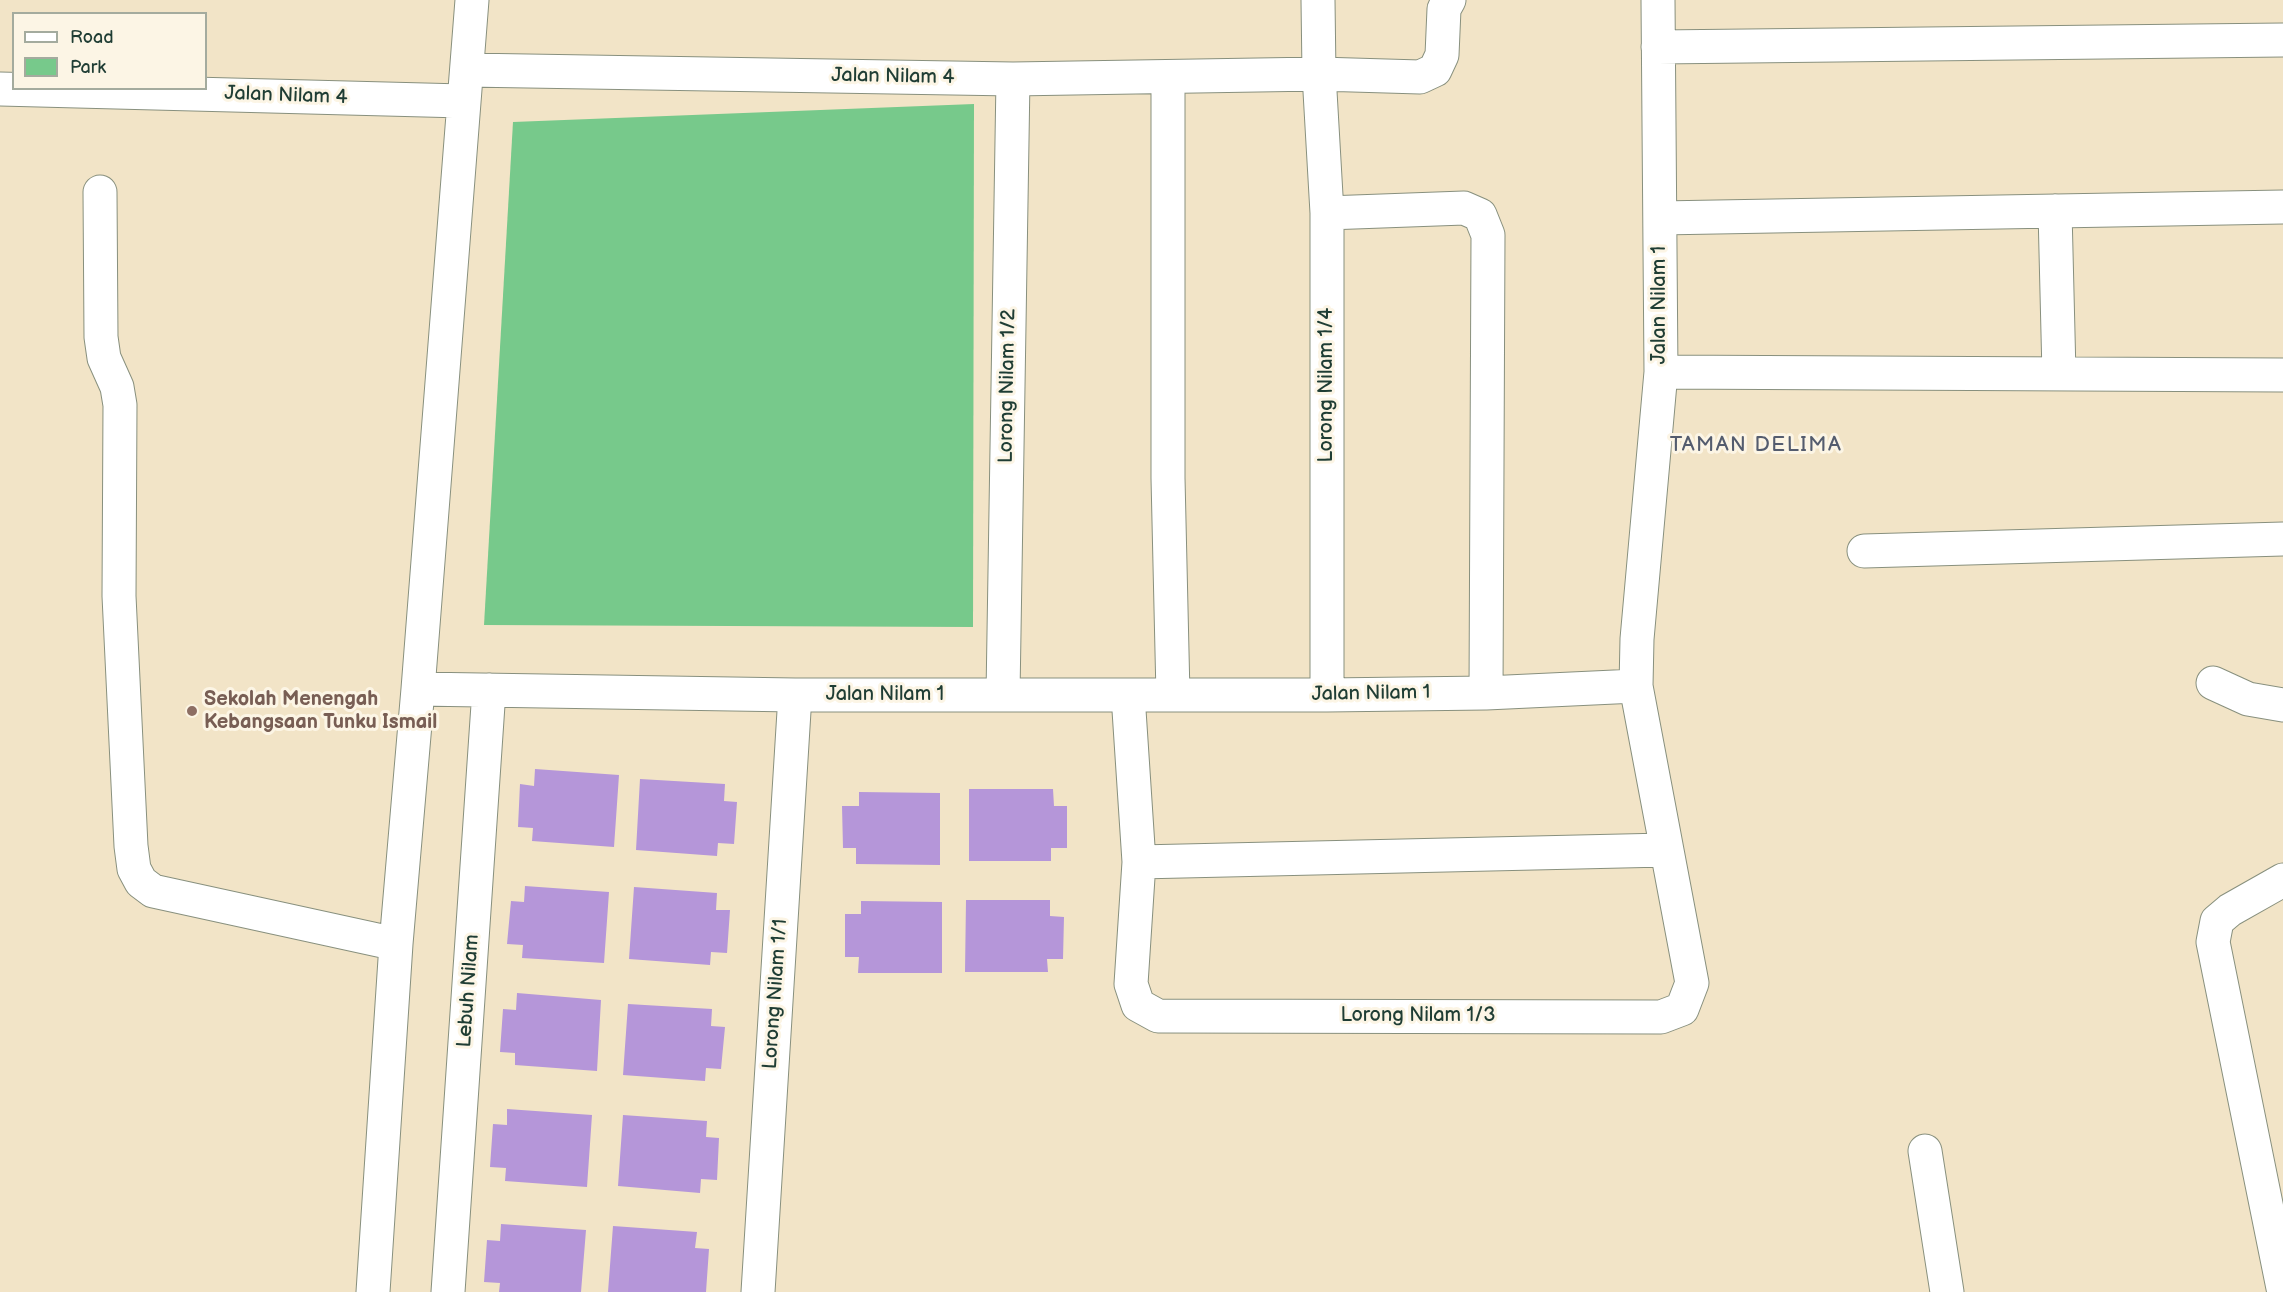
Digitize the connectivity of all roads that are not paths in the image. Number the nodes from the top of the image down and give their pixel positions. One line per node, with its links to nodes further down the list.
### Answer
1 (472, 0): 10 (street)
2 (1318, 0): 7 (street, Lorong Nilam 1/4)
3 (1449, 0): 7 (street, Jalan Nilam 4)
4 (1658, 0): 6 (street, Jalan Nilam 1)
5 (2283, 40): 6 (street)
6 (1658, 46): 16 (street, Jalan Nilam 1)
7 (1319, 74): 8 (street, Jalan Nilam 4); 15 (street, Lorong Nilam 1/4)
8 (1168, 77): 9 (street, Jalan Nilam 4); 30 (street)
9 (1013, 78): 10 (street, Jalan Nilam 4); 27 (street, Lorong Nilam 1/2)
10 (465, 85): 11 (street, Jalan Nilam 4); 24 (street)
11 (207, 87)
12 (100, 192): 36 (street)
13 (2283, 207): 14 (street)
14 (2055, 211): 16 (street); 18 (street)
15 (1327, 213): 26 (street); 31 (street, Lorong Nilam 1/4)
16 (1660, 218): 17 (street, Jalan Nilam 1)
17 (1661, 372): 18 (street); 23 (street, Jalan Nilam 1)
18 (2059, 374): 19 (street)
19 (2283, 375)
20 (2283, 539): 21 (street)
21 (1864, 551)
22 (2213, 683): 32 (street)
23 (1636, 686): 26 (street, Jalan Nilam 1); 33 (street, Lorong Nilam 1/3)
24 (418, 689): 25 (street, Jalan Nilam 1); 36 (street)
25 (489, 690): 28 (street, Jalan Nilam 1); 40 (street, Lebuh Nilam)
26 (1486, 693): 31 (street, Jalan Nilam 1)
27 (1003, 694): 28 (street, Jalan Nilam 1); 29 (street, Jalan Nilam 1)
28 (795, 695): 41 (street, Lorong Nilam 1/1)
29 (1128, 695): 30 (street, Jalan Nilam 1); 34 (street, Lorong Nilam 1/3)
30 (1173, 695): 31 (street, Jalan Nilam 1)
31 (1327, 695)
32 (2283, 705)
33 (1666, 850): 34 (street); 34 (street, Lorong Nilam 1/3)
34 (1139, 862)
35 (2283, 880): 38 (street)
36 (396, 944): 39 (street)
37 (1925, 1151): 42 (street)
38 (2283, 1288)
39 (373, 1292)
40 (448, 1292)
41 (758, 1292)
42 (1947, 1292)

